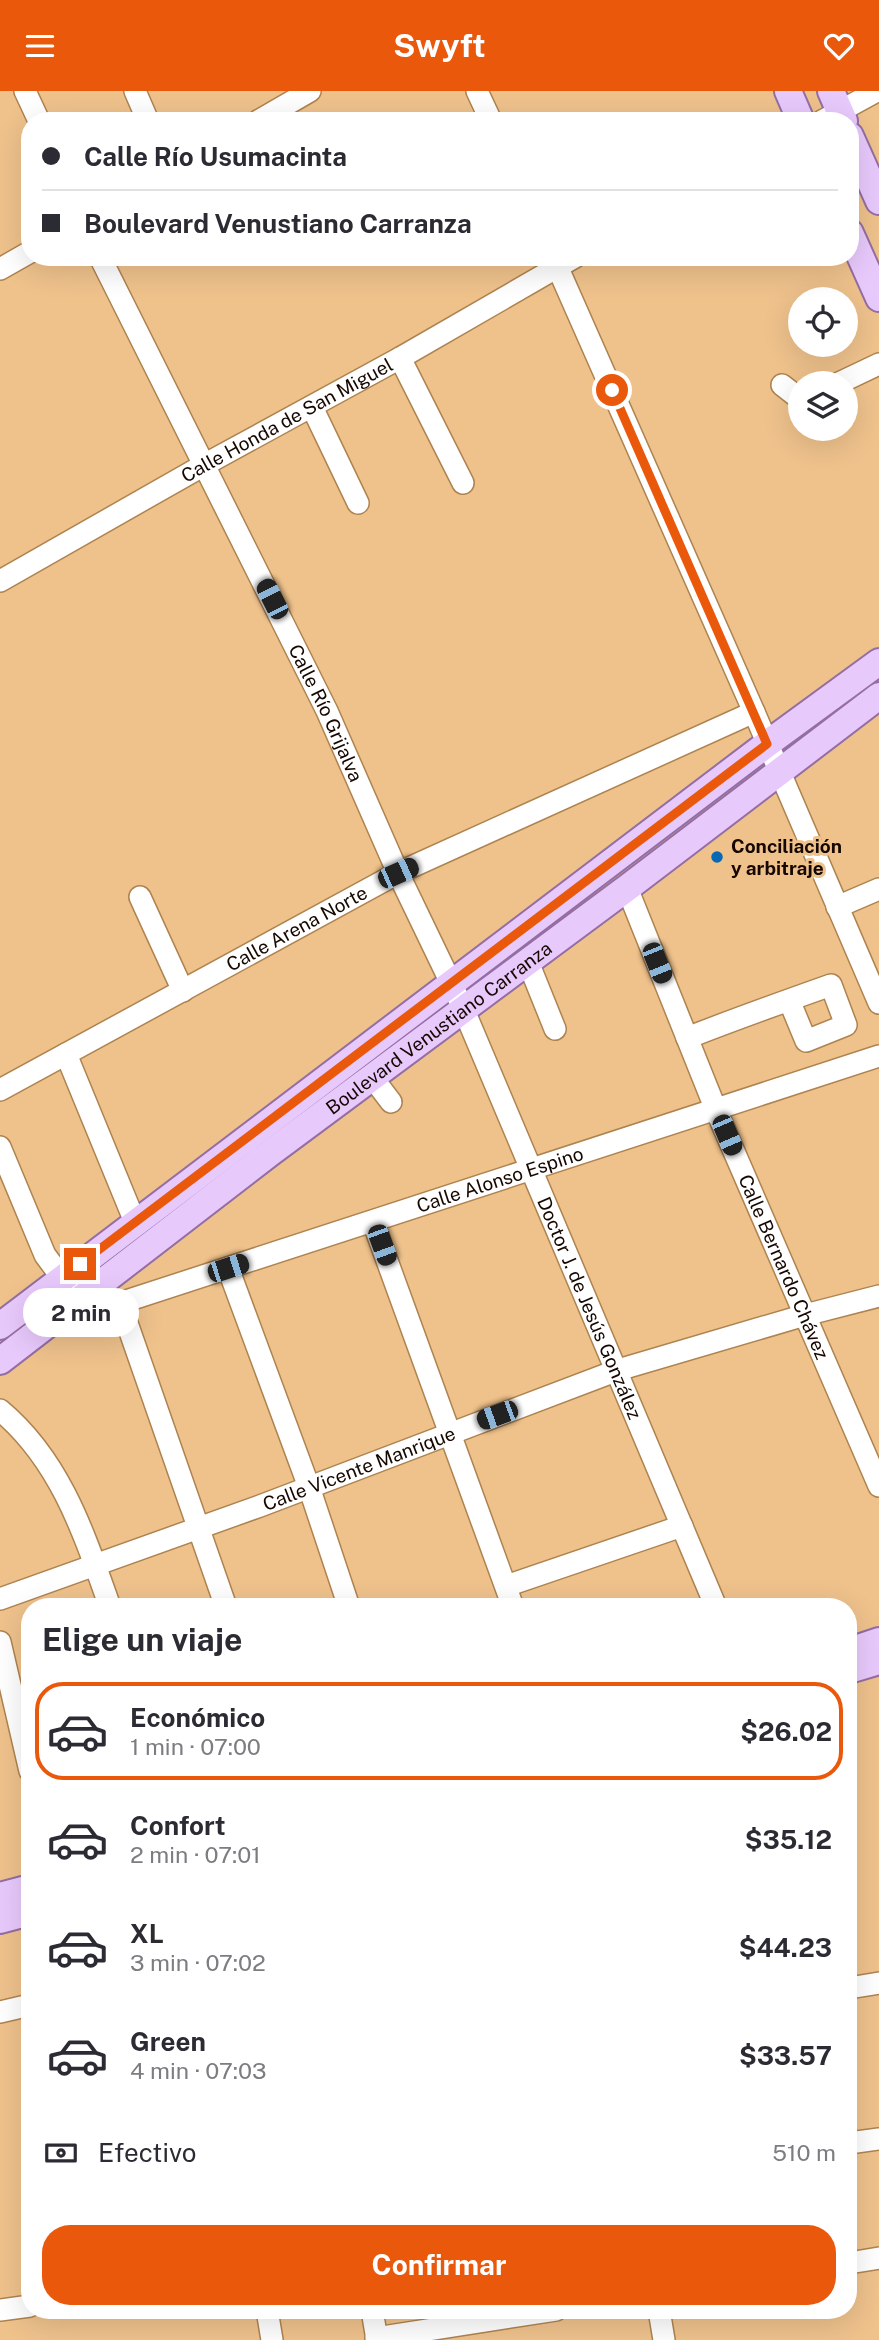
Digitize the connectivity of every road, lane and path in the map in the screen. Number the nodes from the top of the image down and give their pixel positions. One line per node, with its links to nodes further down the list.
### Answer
1 (25, 91): 8 (street)
2 (135, 91): 9 (street)
3 (310, 91): 10 (street)
4 (477, 91): 11 (street)
5 (788, 91): 12 (main road)
6 (877, 91): 7 (street)
7 (834, 111)
8 (34, 112)
9 (144, 112)
10 (274, 112)
11 (487, 112)
12 (797, 112)
13 (859, 156): 14 (main road)
14 (879, 201)
15 (859, 253): 21 (main road)
16 (21, 257): 20 (street)
17 (104, 266): 28 (street, Calle Río Grijalva)
18 (552, 266): 22 (street, Calle Honda de San Miguel)
19 (565, 266): 34 (street)
20 (0, 269)
21 (879, 297)
22 (400, 358): 27 (street, Calle Honda de San Miguel); 29 (street)
23 (879, 364): 24 (street)
24 (858, 374)
25 (782, 386): 26 (street)
26 (788, 390)
27 (312, 407): 28 (street, Calle Honda de San Miguel); 30 (street)
28 (204, 465): 31 (street, Calle Honda de San Miguel); 37 (street, Calle Río Grijalva)
29 (463, 483)
30 (358, 503)
31 (0, 581)
32 (879, 661): 35 (main road, Boulevard Venustiano Carranza)
33 (879, 697): 36 (main road, Boulevard Venustiano Carranza)
34 (754, 712): 35 (street); 37 (street, Calle Arena Norte)
35 (767, 744): 36 (street); 43 (main road, Boulevard Venustiano Carranza)
36 (778, 772): 38 (main road, Boulevard Venustiano Carranza); 41 (street)
37 (398, 873): 43 (street, Calle Río Grijalva); 44 (street, Calle Arena Norte)
38 (627, 888): 42 (main road, Boulevard Venustiano Carranza); 49 (street, Calle Bernardo Chávez)
39 (879, 888): 41 (street)
40 (140, 897): 44 (street)
41 (837, 907): 46 (street)
42 (528, 962): 47 (main road, Boulevard Venustiano Carranza); 48 (street)
43 (451, 985): 47 (street, Calle Río Grijalva); 58 (main road, Boulevard Venustiano Carranza)
44 (183, 991): 50 (street, Calle Arena Norte)
45 (789, 1000): 49 (street)
46 (879, 1003)
47 (463, 1009): 52 (main road, Boulevard Venustiano Carranza); 57 (street, Doctor J. de Jesús González)
48 (555, 1029)
49 (687, 1038): 55 (street, Calle Bernardo Chávez)
50 (66, 1054): 53 (street, Calle Arena Norte); 58 (street)
51 (879, 1056): 55 (street, Calle Alonso Espino)
52 (372, 1077): 54 (street); 63 (main road, Boulevard Venustiano Carranza)
53 (0, 1090)
54 (391, 1102)
55 (716, 1110): 57 (street, Calle Alonso Espino); 65 (street, Calle Bernardo Chávez)
56 (0, 1147): 61 (street)
57 (532, 1169): 59 (street, Calle Alonso Espino); 68 (street, Doctor J. de Jesús González)
58 (135, 1222): 61 (main road, Boulevard Venustiano Carranza)
59 (373, 1222): 60 (street, Calle Alonso Espino); 70 (street)
60 (228, 1268): 64 (street, Calle Alonso Espino); 72 (street)
61 (62, 1278): 63 (street); 66 (main road, Boulevard Venustiano Carranza)
62 (879, 1296): 65 (street, Calle Vicente Manrique)
63 (80, 1300): 64 (street); 67 (main road, Boulevard Venustiano Carranza)
64 (120, 1303): 74 (street)
65 (805, 1315): 68 (street, Calle Vicente Manrique); 71 (street, Calle Bernardo Chávez)
66 (0, 1326)
67 (0, 1361)
68 (618, 1370): 70 (street, Calle Vicente Manrique); 73 (street, Doctor J. de Jesús González)
69 (0, 1410): 75 (street)
70 (449, 1433): 72 (street, Calle Vicente Manrique); 76 (street)
71 (877, 1475)
72 (309, 1487): 74 (street, Calle Vicente Manrique); 79 (street)
73 (682, 1526): 76 (street); 80 (street, Doctor J. de Jesús González)
74 (198, 1527): 75 (street, Calle Vicente Manrique); 78 (street)
75 (95, 1563): 77 (street); 81 (street, Calle Vicente Manrique)
76 (509, 1596)
77 (107, 1598)
78 (223, 1598)
79 (346, 1598)
80 (712, 1598)
81 (0, 1599)
82 (879, 1641): 84 (main road)
83 (0, 1642): 87 (street)
84 (857, 1648)
85 (879, 1661): 86 (main road)
86 (857, 1668)
87 (21, 1733)
88 (21, 1890): 89 (main road)
89 (0, 1896)
90 (21, 1914): 91 (main road)
91 (0, 1920)
92 (879, 1983): 93 (street)
93 (857, 1987)
94 (21, 2007): 95 (street)
95 (0, 2012)
96 (879, 2139): 97 (street)
97 (857, 2142)
98 (879, 2258): 99 (street)
99 (857, 2262)
100 (21, 2308): 101 (street)
101 (0, 2311)
102 (268, 2319): 107 (street)
103 (373, 2319): 106 (street)
104 (500, 2319): 106 (street)
105 (660, 2319): 108 (street)
106 (376, 2339)
107 (272, 2340)
108 (664, 2340)

